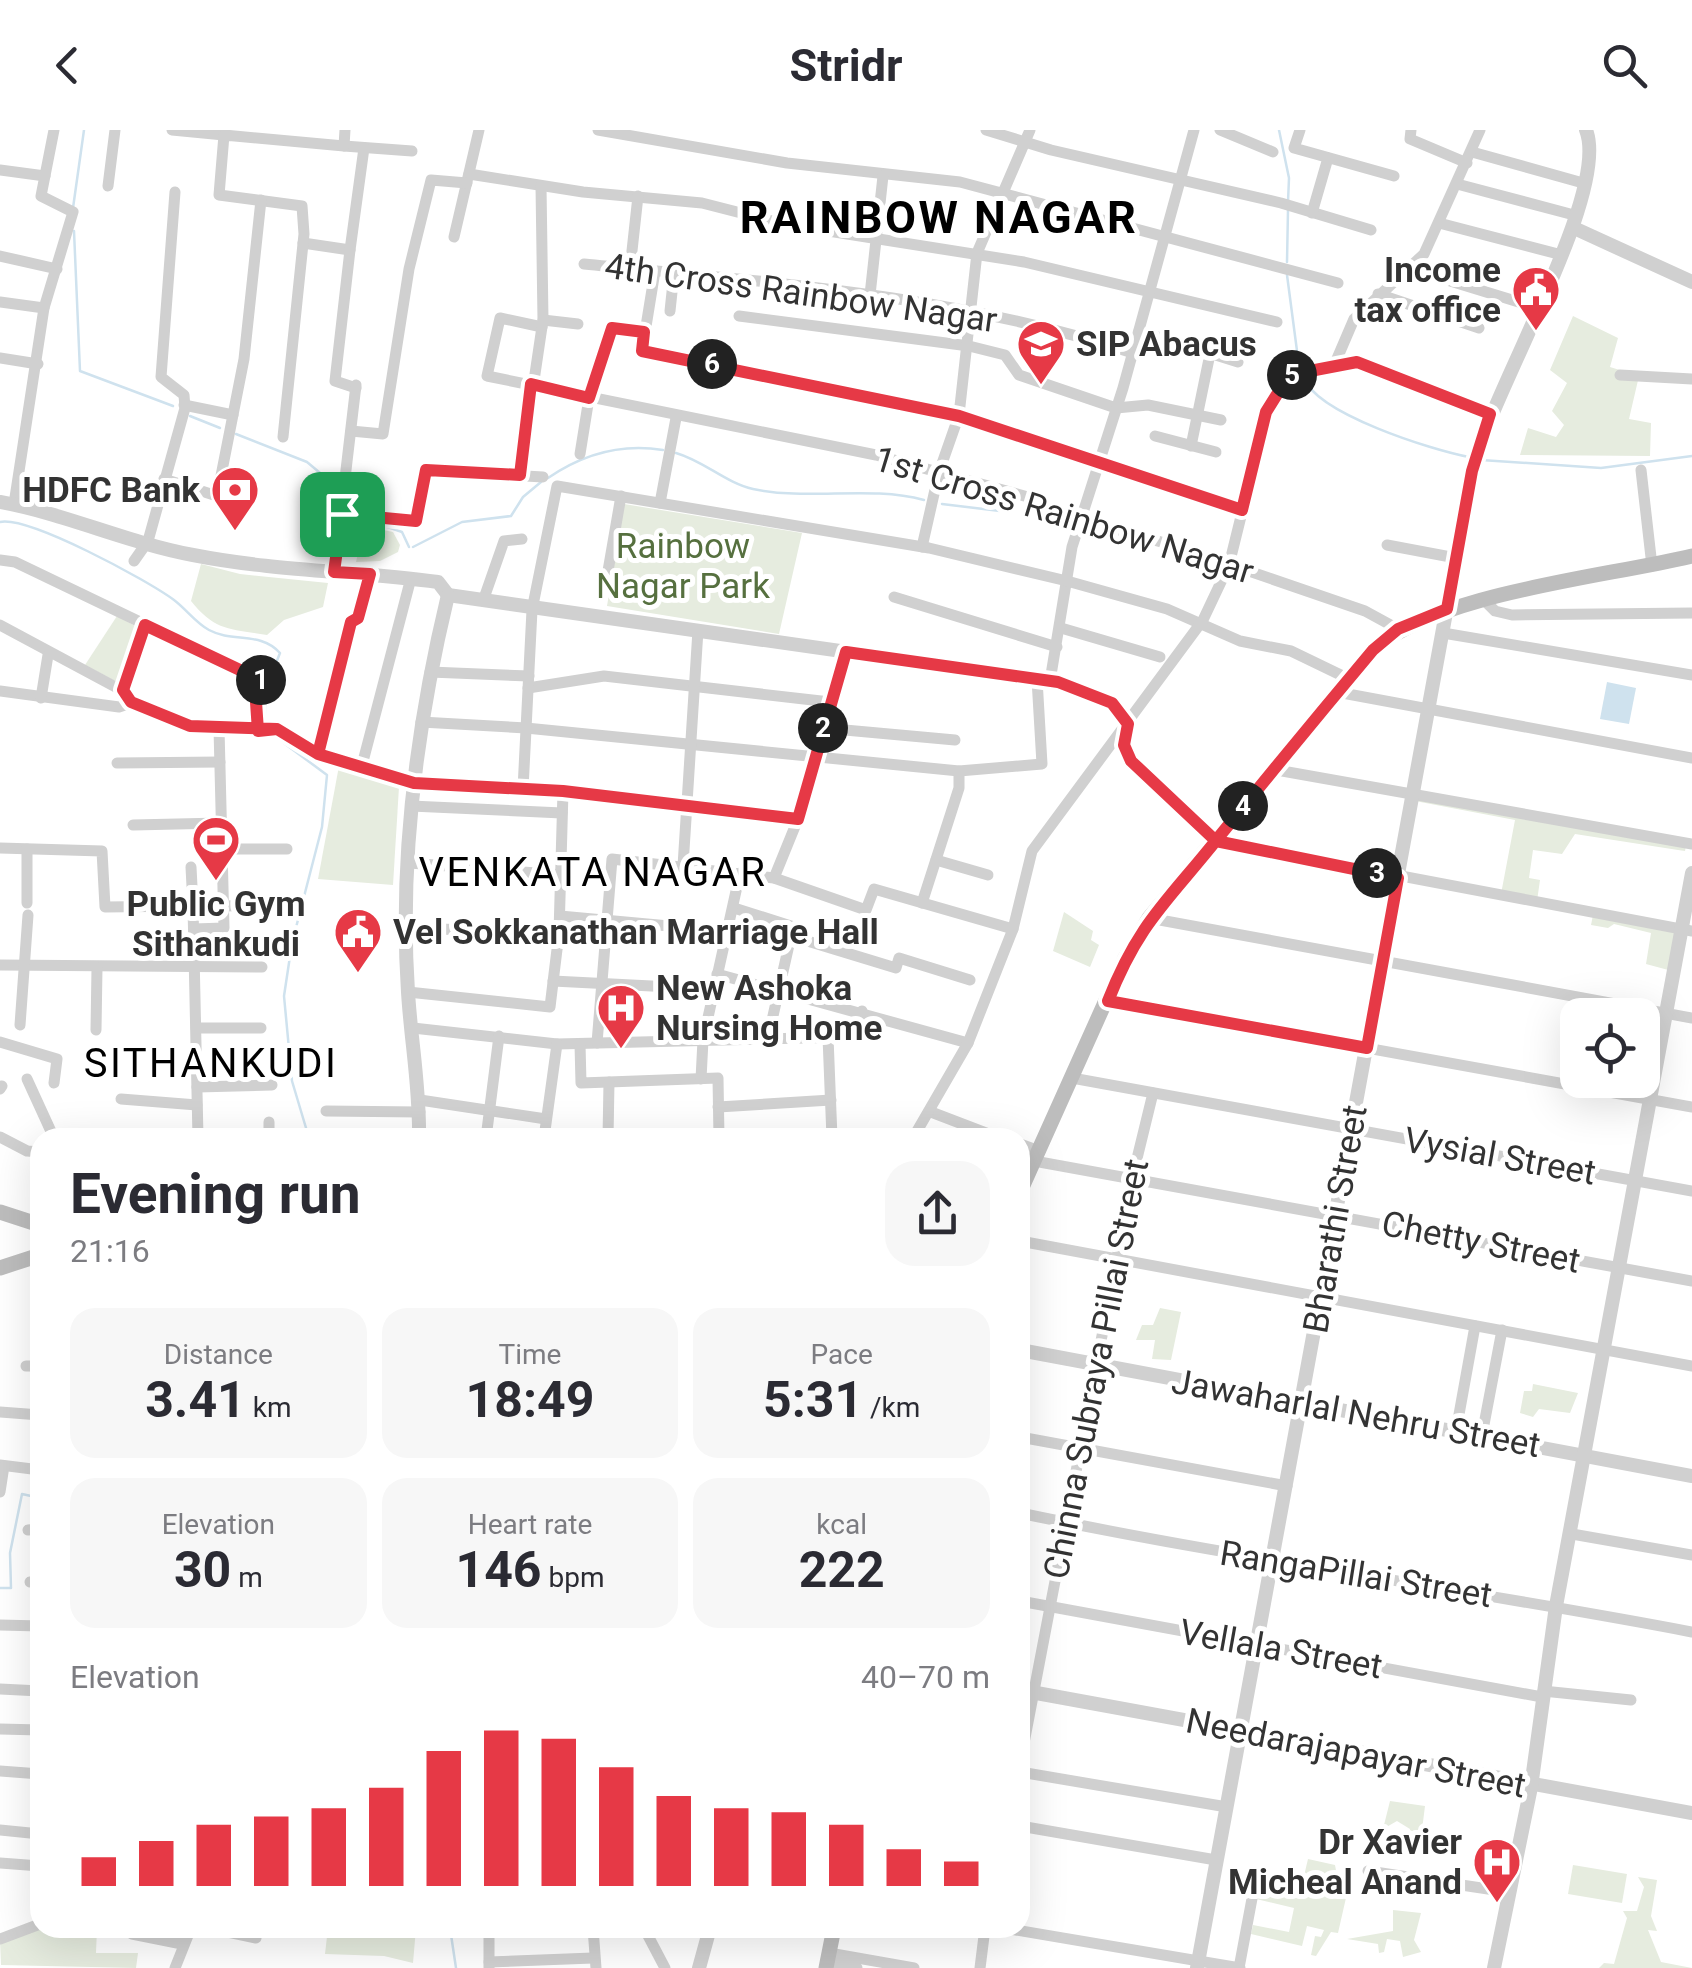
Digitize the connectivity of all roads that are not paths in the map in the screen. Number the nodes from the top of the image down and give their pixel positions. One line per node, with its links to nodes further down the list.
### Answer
1 (54, 130): 24 (street)
2 (115, 130): 31 (street)
3 (172, 130): 14 (street)
4 (345, 130): 17 (street)
5 (479, 130): 27 (street)
6 (598, 130): 15 (street)
7 (986, 130): 16 (street)
8 (1194, 130): 28 (street)
9 (1220, 130): 20 (street)
10 (1300, 130): 21 (street)
11 (1412, 130): 22 (street)
12 (1480, 130): 22 (street)
13 (1586, 130): 29 (street)
14 (224, 132): 17 (street); 36 (street)
15 (677, 135): 25 (street)
16 (1028, 135): 28 (street); 34 (street)
17 (344, 146): 18 (street)
18 (364, 148): 19 (street); 45 (street)
19 (412, 151)
20 (1273, 152)
21 (1328, 158): 26 (street); 37 (street)
22 (1469, 158): 29 (street); 30 (street)
23 (0, 170): 24 (street)
24 (45, 176): 51 (street)
25 (883, 176): 34 (street); 43 (street)
26 (1394, 176)
27 (468, 179): 32 (street); 42 (street); 91 (street)
28 (1180, 179): 37 (street); 41 (street)
29 (1583, 183): 38 (street)
30 (1458, 184): 38 (street); 39 (street)
31 (108, 186)
32 (541, 186): 35 (street); 67 (street)
33 (175, 192): 83 (street)
34 (1001, 193): 41 (street); 46 (street)
35 (638, 196): 43 (street); 50 (street)
36 (261, 200): 44 (street); 86 (street)
37 (1312, 213): 40 (street)
38 (1574, 222): 47 (street); 55 (street)
39 (1439, 223): 47 (street); 52 (street)
40 (1371, 230)
41 (1166, 234): 56 (street); 57 (street)
42 (454, 236)
43 (874, 237): 46 (street); 59 (street)
44 (303, 243): 45 (street); 93 (street)
45 (350, 250): 91 (street)
46 (978, 253): 57 (street); 64 (street)
47 (1562, 255): 62 (street)
48 (0, 256): 51 (street)
49 (584, 264): 50 (street, 4th Cross Rainbow Nagar)
50 (630, 268): 53 (street, 4th Cross Rainbow Nagar)
51 (58, 269): 61 (street)
52 (1411, 269): 58 (street); 62 (street)
53 (655, 271): 54 (street, 4th Cross Rainbow Nagar); 71 (street)
54 (674, 273): 59 (street, 4th Cross Rainbow Nagar); 63 (street)
55 (1692, 282)
56 (1338, 284)
57 (1150, 292): 66 (street); 70 (street)
58 (1378, 294): 69 (street); 78 (street)
59 (870, 295): 64 (street, 4th Cross Rainbow Nagar)
60 (0, 302): 61 (street)
61 (44, 308): 77 (street)
62 (1538, 308): 85 (street)
63 (670, 311)
64 (968, 312): 72 (street); 73 (street, 4th Cross Rainbow Nagar)
65 (738, 316): 72 (street)
66 (1277, 322)
67 (543, 324): 68 (street); 81 (street); 81 (street, 1st Cross Rainbow Nagar)
68 (578, 324)
69 (1479, 328)
70 (1139, 331): 73 (street); 74 (street)
71 (644, 332): 82 (street); 88 (street)
72 (968, 346): 84 (street); 88 (street)
73 (1133, 353): 84 (street)
74 (1210, 354): 76 (street); 87 (street)
75 (0, 358): 77 (street)
76 (1238, 362)
77 (38, 364): 104 (street)
78 (1332, 368): 85 (street); 106 (street)
79 (1620, 375): 80 (street)
80 (1692, 379)
81 (531, 384): 82 (street, 1st Cross Rainbow Nagar); 100 (street)
82 (589, 398): 89 (street, 1st Cross Rainbow Nagar); 96 (street)
83 (184, 404): 86 (street); 102 (street)
84 (1116, 408): 87 (street); 97 (street)
85 (1490, 414): 114 (street, Bharathi Street)
86 (233, 415): 102 (street)
87 (1197, 415): 90 (street); 94 (street)
88 (959, 416): 97 (street); 99 (street)
89 (676, 418): 99 (street, 1st Cross Rainbow Nagar); 105 (street)
90 (1221, 420)
91 (350, 431): 107 (street)
92 (1155, 436): 94 (street)
93 (283, 437)
94 (1192, 446): 95 (street)
95 (1216, 452)
96 (580, 454)
97 (1098, 464): 106 (street); 108 (street)
98 (1642, 470): 118 (street)
99 (939, 472): 108 (street, 1st Cross Rainbow Nagar); 112 (street)
100 (520, 475): 101 (street); 107 (street)
101 (543, 477)
102 (164, 479): 110 (street)
103 (620, 496): 105 (street); 119 (street); 129 (street)
104 (7, 503): 110 (street)
105 (660, 503): 112 (street)
106 (1242, 510): 117 (street)
107 (342, 514): 120 (street)
108 (1080, 520): 117 (street, 1st Cross Rainbow Nagar); 123 (street)
109 (522, 539): 126 (street)
110 (148, 541): 116 (street); 120 (street)
111 (1387, 545): 114 (street)
112 (922, 547): 123 (street)
113 (1692, 556): 118 (main road)
114 (1456, 558): 128 (street, Bharathi Street)
115 (0, 560): 131 (street)
116 (134, 561)
117 (1228, 564): 132 (street); 135 (street, 1st Cross Rainbow Nagar)
118 (1652, 566): 127 (main road)
119 (608, 571)
120 (334, 572): 121 (street)
121 (370, 574): 122 (street); 163 (street)
122 (410, 578): 124 (street); 168 (street)
123 (1067, 581): 132 (street); 134 (street)
124 (448, 596): 126 (street); 142 (street)
125 (894, 597): 138 (street)
126 (483, 601): 129 (street)
127 (1485, 601): 128 (main road); 130 (street)
128 (1447, 609): 135 (main road); 137 (street, Bharathi Street)
129 (532, 610): 136 (street); 146 (street)
130 (1692, 614)
131 (145, 625): 148 (street); 160 (street)
132 (1200, 625): 144 (street); 156 (street)
133 (0, 626): 140 (street)
134 (1060, 628): 138 (street); 141 (street)
135 (1398, 629): 144 (main road)
136 (698, 630): 139 (street); 147 (street)
137 (1443, 634): 143 (street); 154 (street, Bharathi Street)
138 (1057, 647): 145 (street)
139 (846, 652): 145 (street); 153 (street)
140 (48, 655): 148 (street); 151 (street)
141 (1160, 656)
142 (430, 672): 146 (street); 155 (street)
143 (1692, 676)
144 (1348, 679): 150 (main road)
145 (1044, 680): 156 (street); 170 (street)
146 (528, 682): 147 (street); 158 (street)
147 (694, 685): 153 (street); 162 (street)
148 (123, 690): 152 (street)
149 (0, 691): 151 (street)
150 (1337, 692): 154 (street); 169 (main road)
151 (41, 698): 152 (street)
152 (131, 702): 157 (street)
153 (830, 702): 159 (street)
154 (1429, 709): 164 (street); 174 (street, Bharathi Street)
155 (421, 722): 158 (street); 171 (street)
156 (1128, 724): 181 (street); 208 (street)
157 (219, 728): 160 (street); 166 (street)
158 (526, 728): 162 (street); 172 (street)
159 (823, 728): 161 (street); 165 (street)
160 (258, 731): 163 (street)
161 (955, 740)
162 (691, 744): 165 (street); 176 (street)
163 (318, 754): 168 (street)
164 (1692, 758)
165 (814, 759): 170 (street); 178 (street)
166 (220, 762): 167 (street); 179 (street)
167 (117, 763)
168 (361, 769): 171 (street)
169 (1271, 769): 174 (street); 181 (main road)
170 (958, 772): 187 (street)
171 (414, 783): 172 (street); 175 (street)
172 (523, 789): 173 (street)
173 (563, 791): 176 (street); 177 (street)
174 (1414, 793): 182 (street); 196 (street, Bharathi Street)
175 (411, 806): 177 (street); 188 (street)
176 (687, 806): 178 (street); 189 (street)
177 (562, 813): 193 (street)
178 (798, 819): 195 (street)
179 (221, 823): 180 (street); 185 (street)
180 (133, 825)
181 (1216, 841): 196 (street); 203 (main road)
182 (1692, 844)
183 (0, 848): 184 (street)
184 (28, 849): 198 (street); 214 (street)
185 (222, 849): 186 (street); 199 (street)
186 (287, 849)
187 (936, 860): 194 (street); 197 (street)
188 (410, 863): 193 (street); 205 (street)
189 (683, 866): 191 (street); 204 (street)
190 (191, 867): 198 (street)
191 (740, 873): 195 (street); 201 (street)
192 (1692, 873): 209 (street)
193 (560, 875): 202 (street)
194 (988, 875)
195 (774, 878): 197 (street)
196 (1398, 878): 209 (street); 212 (street, Bharathi Street)
197 (922, 903): 208 (street)
198 (193, 906): 207 (street)
199 (223, 906): 200 (street); 207 (street)
200 (287, 906)
201 (734, 908): 211 (street); 218 (street)
202 (560, 916): 204 (street); 210 (street)
203 (1148, 918): 212 (street); 225 (main road)
204 (609, 920): 206 (street); 221 (street)
205 (408, 928): 210 (street); 223 (street)
206 (690, 928)
207 (194, 929): 215 (street)
208 (1014, 929): 242 (street)
209 (1687, 930): 227 (street)
210 (559, 933): 220 (street)
211 (791, 936): 219 (street); 224 (street)
212 (1382, 964): 227 (street); 243 (street, Bharathi Street)
213 (0, 966): 214 (street)
214 (24, 966): 217 (street); 229 (street)
215 (194, 967): 216 (street); 217 (street); 230 (street)
216 (262, 967)
217 (97, 968): 233 (street)
218 (717, 974): 224 (street); 237 (street)
219 (970, 980)
220 (554, 981): 221 (street); 223 (street)
221 (603, 984): 222 (street); 239 (street)
222 (671, 987)
223 (408, 992): 232 (street)
224 (777, 994): 226 (street); 236 (street)
225 (1108, 1001): 243 (street); 245 (main road)
226 (862, 1012): 235 (street); 242 (street)
227 (1665, 1013): 228 (street); 254 (street)
228 (1692, 1018)
229 (20, 1024)
230 (196, 1028): 231 (street); 250 (street)
231 (261, 1028)
232 (413, 1028): 234 (street); 256 (street)
233 (96, 1030)
234 (499, 1036): 240 (street); 260 (street)
235 (828, 1037): 236 (street); 253 (street)
236 (768, 1038): 237 (street)
237 (703, 1040): 239 (street); 244 (street)
238 (0, 1042): 248 (street)
239 (597, 1043): 241 (street)
240 (558, 1044): 241 (street); 262 (street)
241 (580, 1044): 247 (street)
242 (968, 1044): 261 (street)
243 (1367, 1048): 254 (street); 275 (street, Bharathi Street)
244 (702, 1078): 247 (street); 257 (street)
245 (1072, 1078): 251 (street, Vysial Street); 279 (main road)
246 (28, 1079): 264 (street)
247 (609, 1082): 270 (street)
248 (54, 1083)
249 (272, 1085): 250 (street)
250 (197, 1087): 255 (street)
251 (1154, 1094): 275 (street, Vysial Street); 281 (street, Chinna Subraya Pillai Street)
252 (121, 1099): 255 (street)
253 (830, 1100): 257 (street); 272 (street)
254 (1651, 1100): 258 (street); 282 (street)
255 (198, 1106): 265 (street)
256 (420, 1106): 259 (street); 260 (street); 267 (street)
257 (718, 1106): 271 (street)
258 (1692, 1107)
259 (326, 1110)
260 (490, 1112): 262 (street); 268 (street)
261 (931, 1112): 273 (street); 274 (street)
262 (546, 1119): 269 (street)
263 (269, 1122): 266 (street)
264 (50, 1128)
265 (198, 1128)
266 (269, 1128)
267 (420, 1128)
268 (488, 1128)
269 (545, 1128)
270 (608, 1128)
271 (719, 1128)
272 (832, 1128)
273 (921, 1128)
274 (957, 1128)
275 (1352, 1130): 282 (street, Vysial Street); 285 (street, Bharathi Street)
276 (0, 1137): 277 (street)
277 (30, 1151)
278 (1030, 1151): 279 (street, Chetty Street)
279 (1037, 1156): 280 (main road); 281 (street, Chetty Street)
280 (1030, 1171)
281 (1132, 1179): 285 (street, Chetty Street); 288 (street, Chinna Subraya Pillai Street)
282 (1636, 1181): 283 (street, Vysial Street); 291 (street)
283 (1692, 1191)
284 (0, 1212): 286 (main road)
285 (1336, 1214): 291 (street, Chetty Street); 293 (street, Bharathi Street)
286 (30, 1222)
287 (1030, 1243): 288 (street)
288 (1120, 1257): 293 (street); 298 (street, Chinna Subraya Pillai Street)
289 (30, 1258): 290 (main road)
290 (0, 1268)
291 (1620, 1268): 292 (street, Chetty Street); 296 (street)
292 (1692, 1281)
293 (1319, 1298): 294 (street); 300 (street, Bharathi Street)
294 (1475, 1326): 295 (street); 303 (street)
295 (1502, 1330): 296 (street); 304 (street)
296 (1604, 1351): 299 (street); 307 (street)
297 (1030, 1352): 298 (street, Jawaharlal Nehru Street)
298 (1096, 1364): 300 (street, Jawaharlal Nehru Street); 306 (street, Chinna Subraya Pillai Street)
299 (1692, 1366)
300 (1303, 1403): 303 (street, Jawaharlal Nehru Street); 311 (street, Bharathi Street)
301 (0, 1412): 302 (street)
302 (30, 1414)
303 (1456, 1431): 304 (street, Jawaharlal Nehru Street)
304 (1482, 1435): 307 (street, Jawaharlal Nehru Street)
305 (1030, 1439): 306 (street)
306 (1080, 1447): 311 (street); 314 (street, Chinna Subraya Pillai Street)
307 (1585, 1455): 310 (street, Jawaharlal Nehru Street); 315 (street)
308 (2, 1465): 309 (street); 312 (street)
309 (30, 1469)
310 (1692, 1476)
311 (1287, 1486): 317 (street, Bharathi Street)
312 (0, 1492)
313 (1030, 1515): 314 (street, RangaPillai Street)
314 (1065, 1523): 317 (street, RangaPillai Street); 319 (street, Chinna Subraya Pillai Street)
315 (1572, 1534): 316 (street); 320 (street)
316 (1692, 1555)
317 (1272, 1563): 320 (street, RangaPillai Street); 324 (street, Bharathi Street)
318 (1030, 1602): 319 (street, Vellala Street)
319 (1050, 1606): 324 (street, Vellala Street); 325 (street, Chinna Subraya Pillai Street)
320 (1556, 1606): 323 (street, RangaPillai Street); 329 (street)
321 (0, 1625): 322 (street)
322 (30, 1626)
323 (1692, 1632)
324 (1258, 1644): 329 (street, Vellala Street); 333 (street, Bharathi Street)
325 (1030, 1677)
326 (0, 1688): 327 (street)
327 (30, 1690)
328 (1030, 1692): 333 (street, Needarajapayar Street)
329 (1543, 1694): 330 (street, Vellala Street); 337 (street)
330 (1631, 1700)
331 (0, 1729): 332 (street)
332 (30, 1730)
333 (1241, 1730): 337 (street, Needarajapayar Street); 338 (street, Bharathi Street)
334 (0, 1770): 335 (street)
335 (30, 1773)
336 (1030, 1774): 338 (street)
337 (1530, 1786): 339 (street, Needarajapayar Street); 348 (street)
338 (1226, 1806): 343 (street, Bharathi Street)
339 (1692, 1813)
340 (1030, 1828): 343 (street)
341 (0, 1830): 342 (street)
342 (30, 1833)
343 (1216, 1860): 362 (street, Bharathi Street)
344 (0, 1864): 345 (street)
345 (30, 1866)
346 (1368, 1871): 348 (street)
347 (1257, 1872): 369 (street)
348 (1508, 1892): 370 (street)
349 (30, 1928): 357 (street)
350 (1030, 1933): 362 (street)
351 (172, 1938): 358 (street)
352 (185, 1938): 358 (street)
353 (489, 1938): 361 (street)
354 (649, 1938): 364 (street)
355 (707, 1938): 365 (street)
356 (984, 1938): 368 (street)
357 (0, 1939)
358 (182, 1944): 363 (street)
359 (827, 1961): 366 (street); 367 (street)
360 (594, 1963): 361 (street)
361 (489, 1965)
362 (1198, 1966): 369 (street)
363 (175, 1968)
364 (665, 1968)
365 (699, 1968)
366 (857, 1968)
367 (914, 1968)
368 (980, 1968)
369 (1239, 1968)
370 (1494, 1968)

